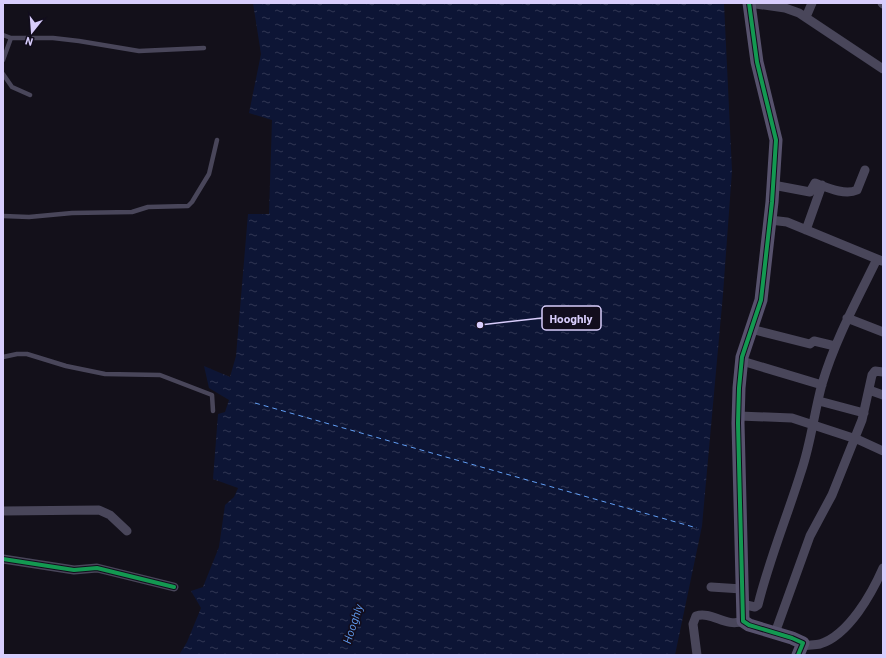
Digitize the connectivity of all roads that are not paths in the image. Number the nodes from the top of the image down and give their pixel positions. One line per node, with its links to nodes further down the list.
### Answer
1 (749, 3): 3 (street); 13 (street)
2 (812, 3): 3 (street)
3 (806, 17): 8 (street)
4 (3, 35): 5 (lane)
5 (11, 38): 6 (lane); 7 (lane)
6 (204, 48)
7 (3, 60)
8 (883, 69)
9 (3, 74): 10 (lane)
10 (30, 95)
11 (217, 140): 15 (lane)
12 (865, 170): 14 (street)
13 (773, 185): 14 (street); 16 (street)
14 (822, 186): 17 (street)
15 (3, 216)
16 (770, 220): 17 (street); 20 (street)
17 (806, 230): 18 (street)
18 (880, 260): 19 (street)
19 (847, 318): 21 (street); 22 (street)
20 (751, 329): 22 (street); 24 (street)
21 (883, 332)
22 (835, 346): 26 (street)
23 (3, 356): 30 (lane)
24 (742, 361): 26 (street); 32 (street)
25 (883, 372): 27 (street)
26 (822, 385): 29 (street)
27 (869, 390): 28 (street); 31 (street)
28 (883, 395)
29 (819, 401): 31 (street); 33 (street)
30 (213, 411)
31 (864, 413): 34 (street)
32 (739, 416): 33 (street); 42 (street)
33 (813, 425): 34 (street); 43 (street)
34 (854, 439): 35 (street); 45 (street)
35 (883, 451)
36 (3, 511): 37 (street)
37 (127, 531)
38 (3, 558): 40 (street)
39 (883, 568): 46 (street)
40 (174, 587)
41 (711, 587): 42 (street)
42 (742, 589): 43 (street)
43 (742, 604): 44 (street)
44 (743, 621): 45 (street); 47 (street)
45 (775, 633): 46 (street)
46 (800, 650)
47 (697, 655)

